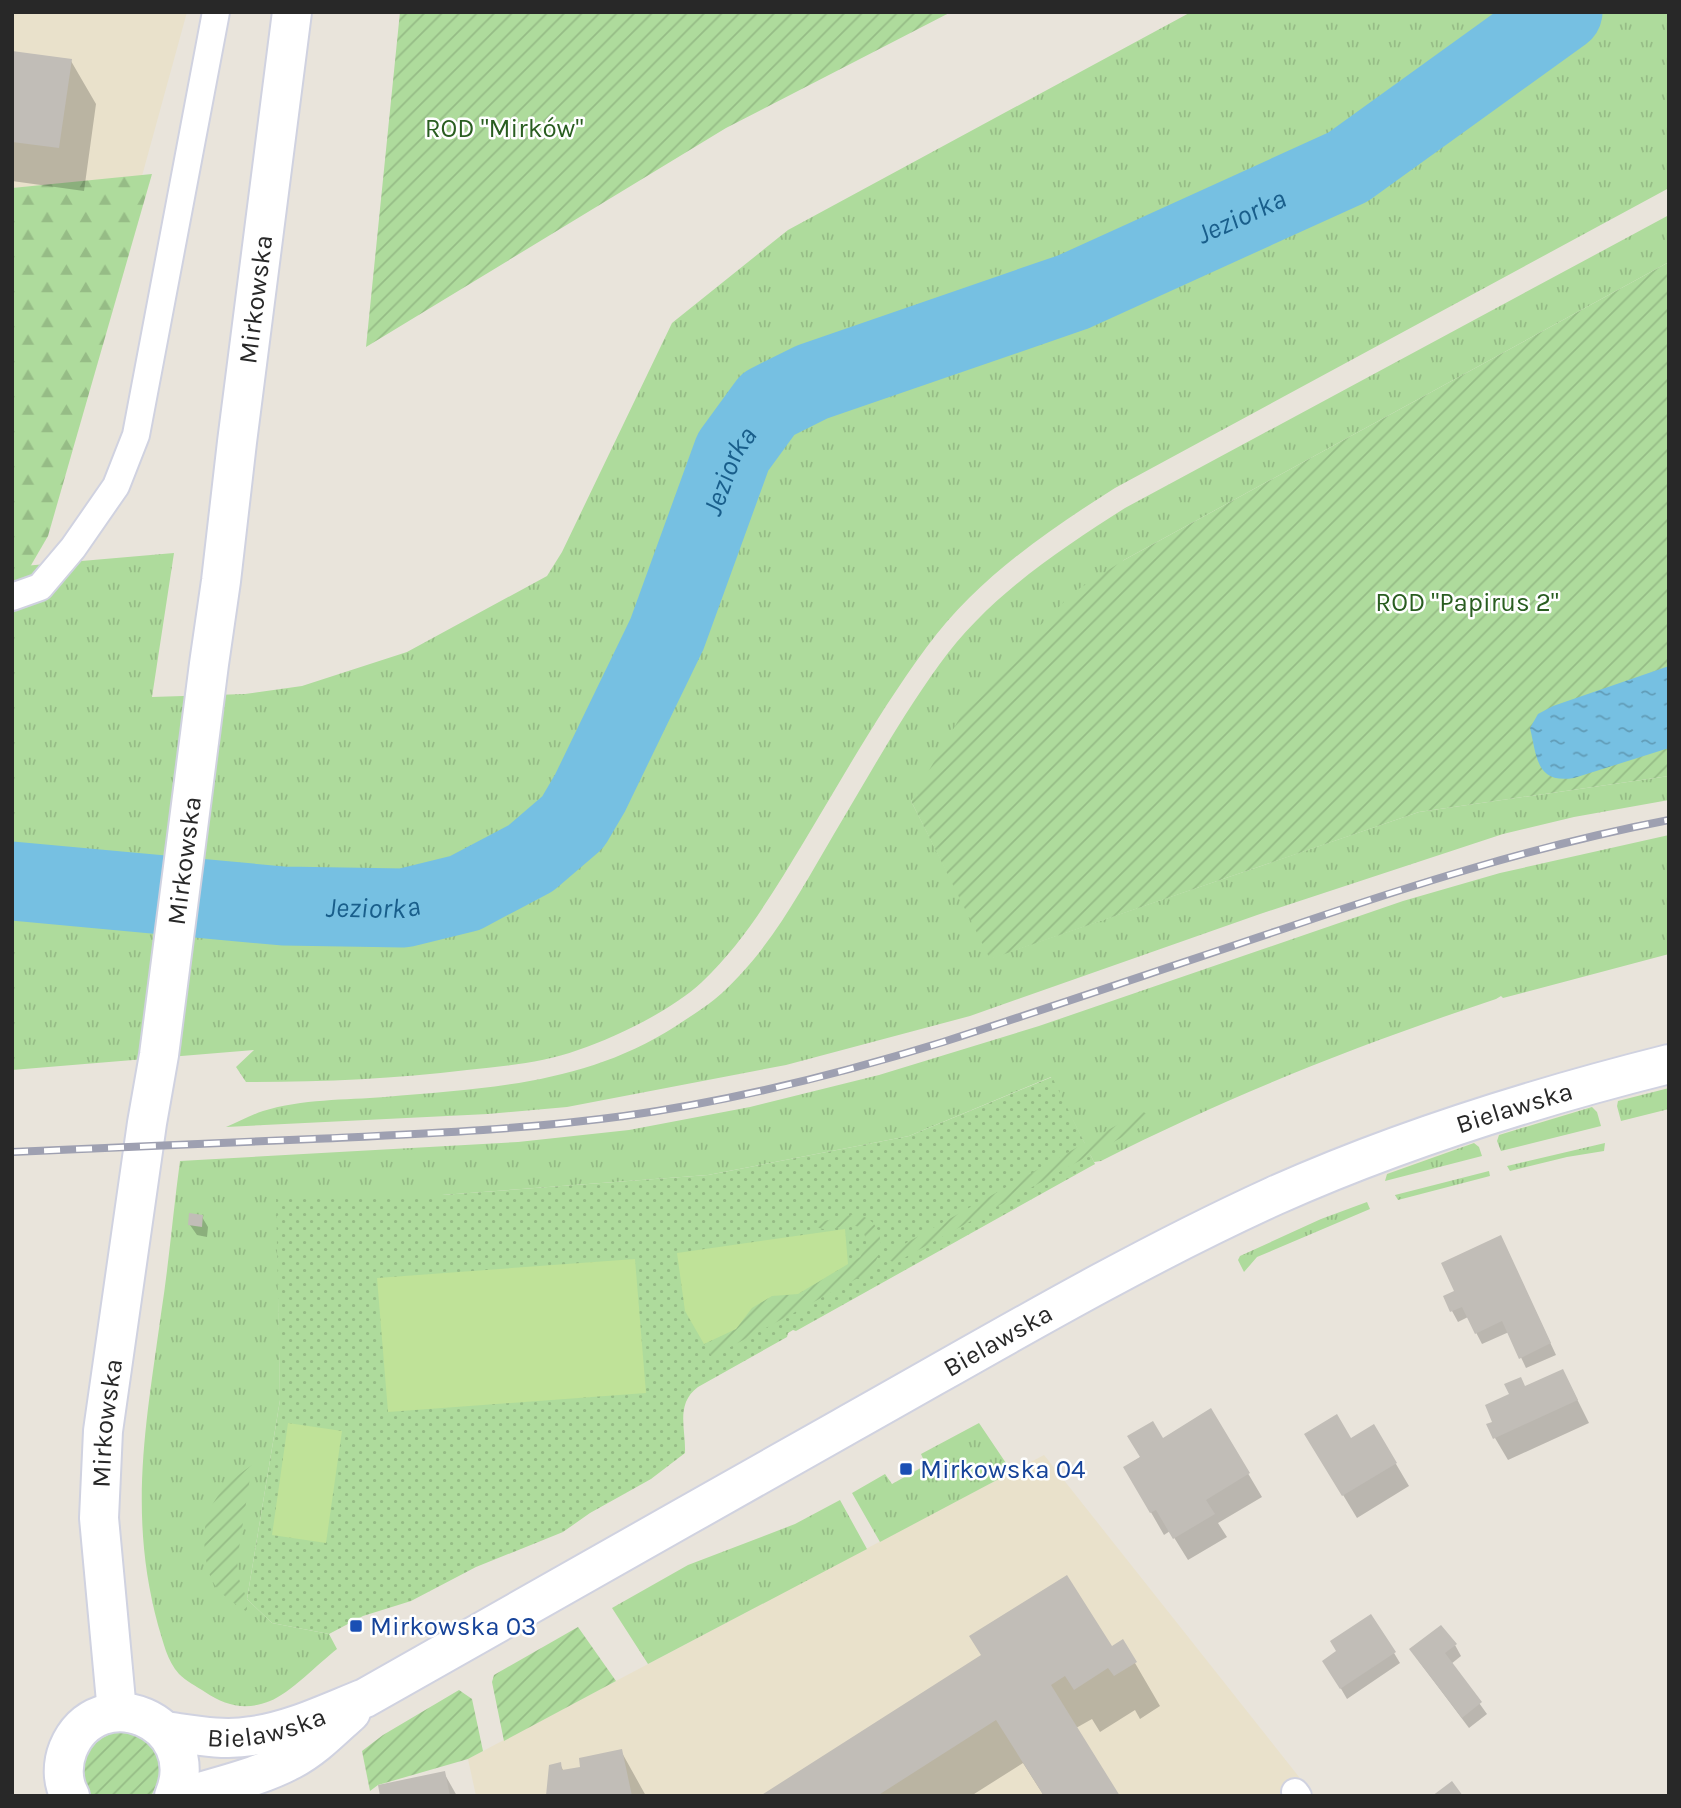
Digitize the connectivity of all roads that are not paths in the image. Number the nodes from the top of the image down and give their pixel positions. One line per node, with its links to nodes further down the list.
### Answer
1 (216, 12): 3 (lane)
2 (292, 12): 6 (street, Mirkowska)
3 (12, 597)
4 (1669, 1064): 5 (street, Bielawska)
5 (365, 1698): 7 (street, Bielawska); 10 (street, Bielawska)
6 (117, 1712): 7 (street); 8 (street)
7 (165, 1731): 9 (street)
8 (62, 1794)
9 (174, 1796)
10 (187, 1796)

